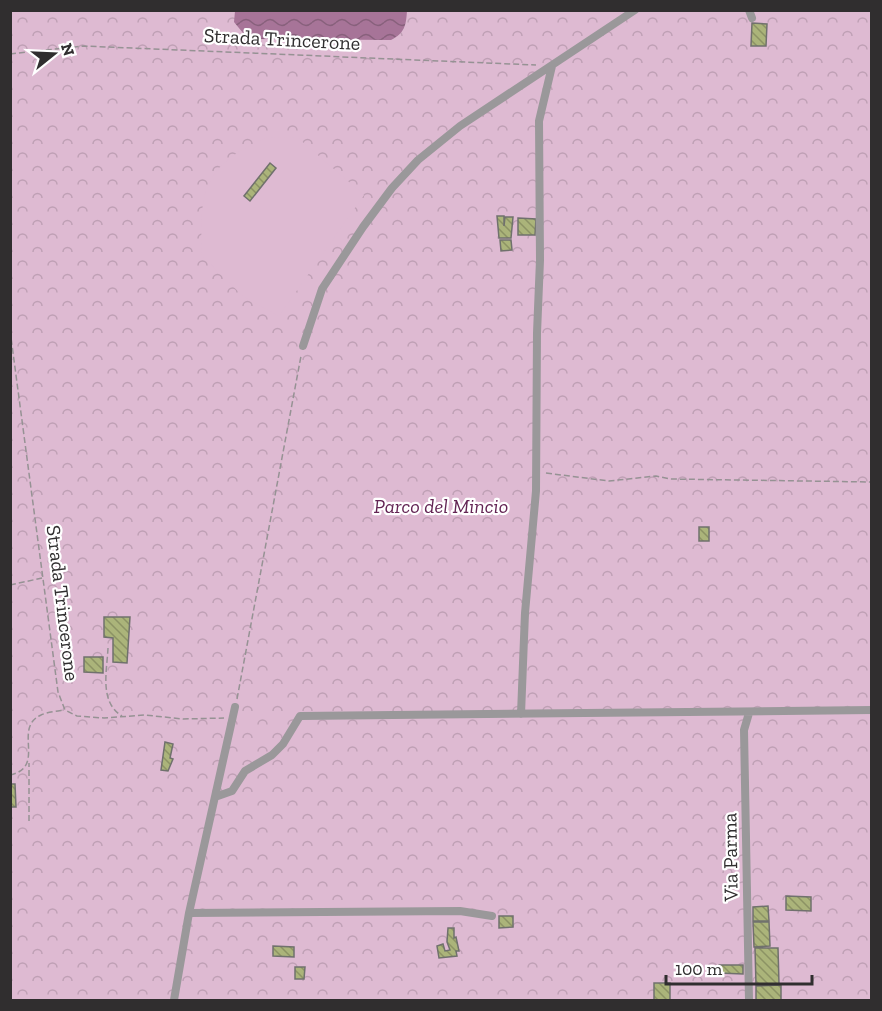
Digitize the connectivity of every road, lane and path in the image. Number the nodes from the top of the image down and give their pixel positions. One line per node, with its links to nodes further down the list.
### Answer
1 (635, 10): 3 (street)
2 (10, 54): 3 (path, Strada Trincerone)
3 (552, 66): 5 (street); 6 (street)
4 (10, 330): 8 (path, Strada Trincerone)
5 (303, 346): 11 (path)
6 (536, 472): 7 (path); 15 (street)
7 (872, 482)
8 (44, 578): 9 (path); 12 (path, Strada Trincerone)
9 (10, 585)
10 (108, 648): 16 (path)
11 (235, 707): 17 (street)
12 (65, 710): 16 (path, Strada Trincerone); 18 (path)
13 (872, 710): 14 (street)
14 (749, 713): 15 (street); 25 (street, Via Parma)
15 (521, 714): 20 (street)
16 (123, 716): 17 (path, Strada Trincerone)
17 (233, 718): 20 (street)
18 (29, 762): 19 (path); 21 (path)
19 (10, 775)
20 (215, 797): 22 (street)
21 (28, 821)
22 (189, 913): 23 (street); 24 (street)
23 (492, 916)
24 (174, 1000)
25 (749, 1000)

